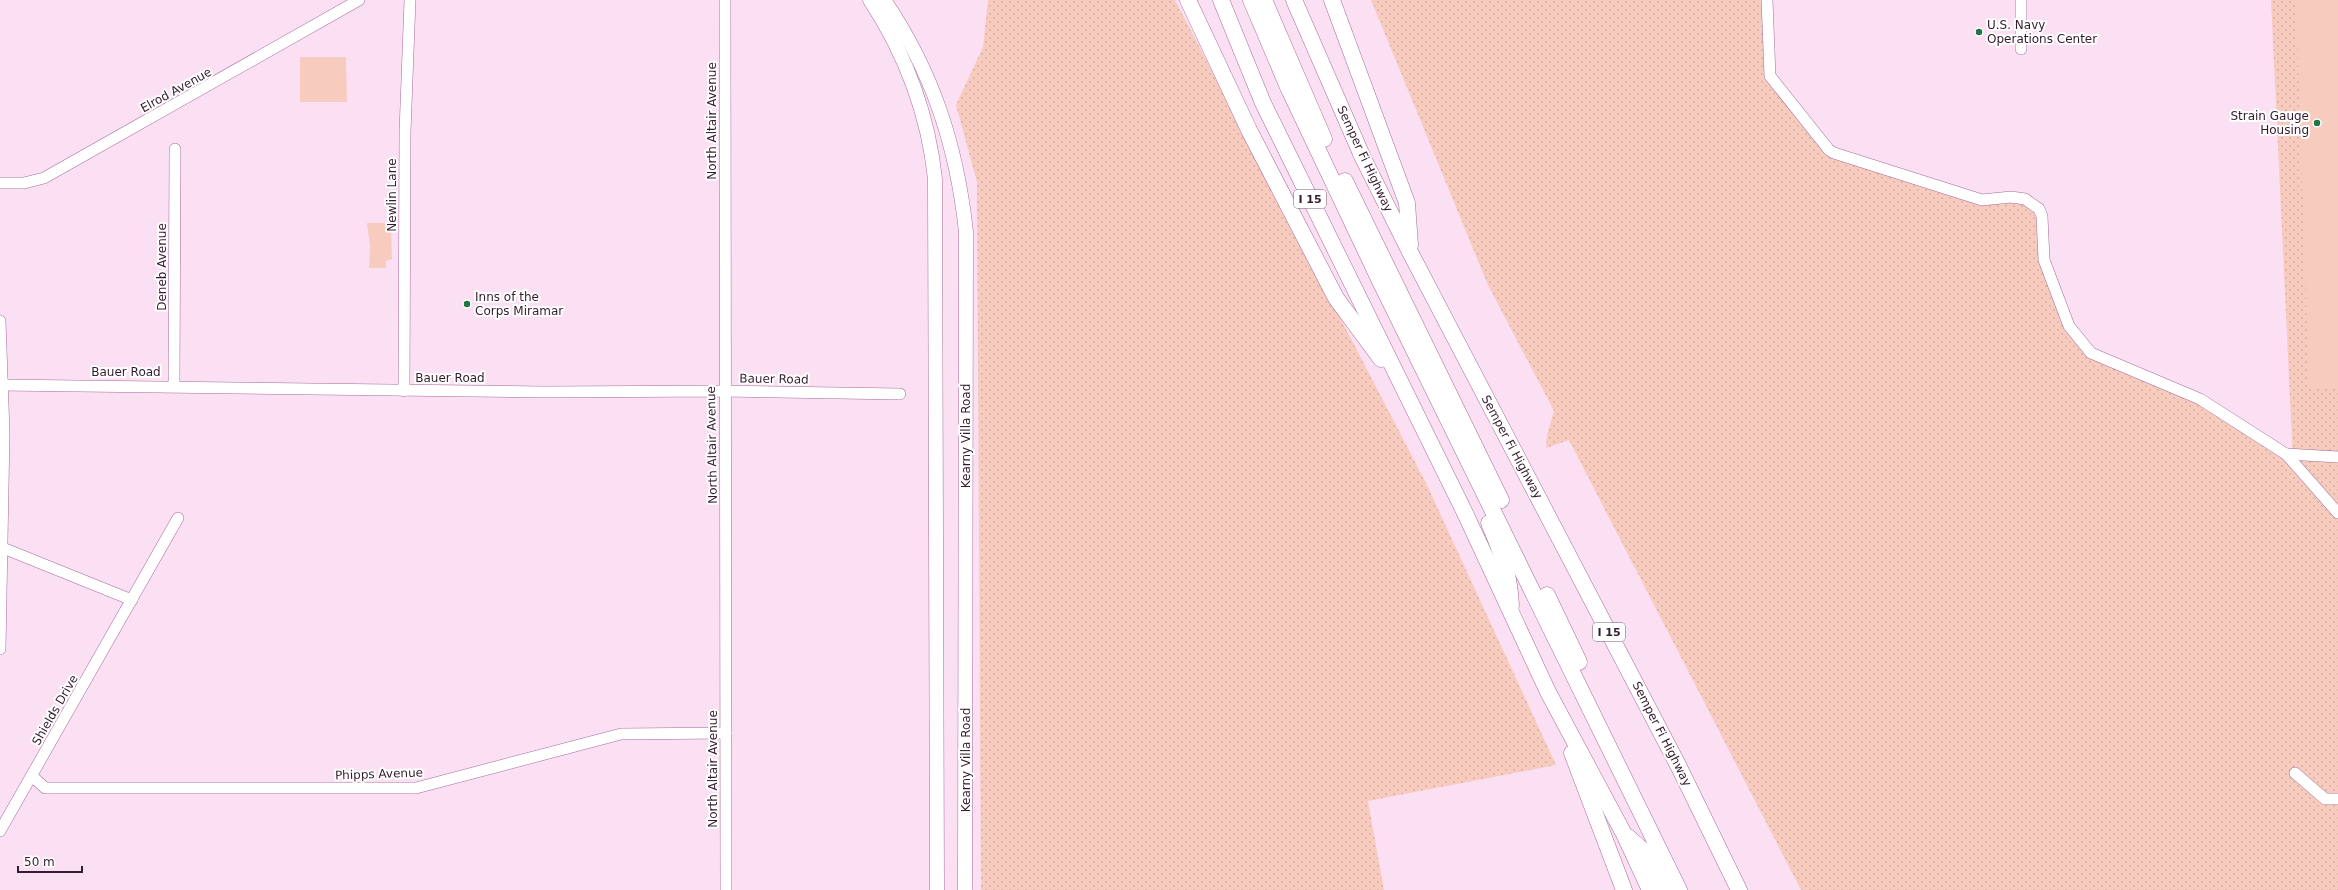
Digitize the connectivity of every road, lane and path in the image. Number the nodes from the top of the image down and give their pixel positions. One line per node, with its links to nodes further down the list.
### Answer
1 (359, 0): 16 (street, Elrod Avenue)
2 (410, 0): 21 (street, Newlin Lane)
3 (725, 0): 22 (street, North Altair Avenue)
4 (870, 0): 42 (main road)
5 (884, 0): 43 (main road, Kearny Villa Road)
6 (1188, 0): 24 (highway)
7 (1221, 0): 24 (highway, I 15)
8 (1251, 0): 25 (highway)
9 (1264, 0): 48 (highway)
10 (1294, 0): 17 (highway, Semper Fi Highway / I 15)
11 (1332, 0): 17 (highway)
12 (1767, 0): 26 (street)
13 (2021, 0): 14 (street)
14 (2021, 49)
15 (174, 149): 20 (street, Deneb Avenue)
16 (0, 183)
17 (1411, 254): 49 (highway, Semper Fi Highway / I 15)
18 (0, 322): 19 (street)
19 (2, 385): 20 (street, Bauer Road); 30 (street)
20 (174, 386): 21 (street, Bauer Road)
21 (404, 390): 22 (street, Bauer Road)
22 (725, 391): 23 (street, Bauer Road); 35 (street, North Altair Avenue)
23 (900, 394)
24 (1406, 394): 32 (highway, I 15)
25 (1464, 452): 32 (highway); 47 (highway)
26 (2286, 454): 27 (street); 28 (street)
27 (2338, 456)
28 (2338, 513)
29 (178, 518): 31 (street, Shields Drive)
30 (2, 548): 31 (street); 33 (street)
31 (132, 600): 37 (street, Shields Drive)
32 (1512, 615): 34 (highway, I 15)
33 (0, 649)
34 (1548, 692): 40 (highway, I 15); 44 (highway)
35 (726, 733): 37 (street, Phipps Avenue); 41 (street, North Altair Avenue)
36 (2295, 773): 38 (street)
37 (32, 776): 39 (street, Shields Drive)
38 (2338, 799)
39 (0, 831)
40 (1624, 834): 45 (highway, I 15); 46 (highway)
41 (726, 890)
42 (937, 890)
43 (965, 890)
44 (1624, 890)
45 (1650, 890)
46 (1665, 890)
47 (1679, 890)
48 (1690, 890)
49 (1740, 890)

